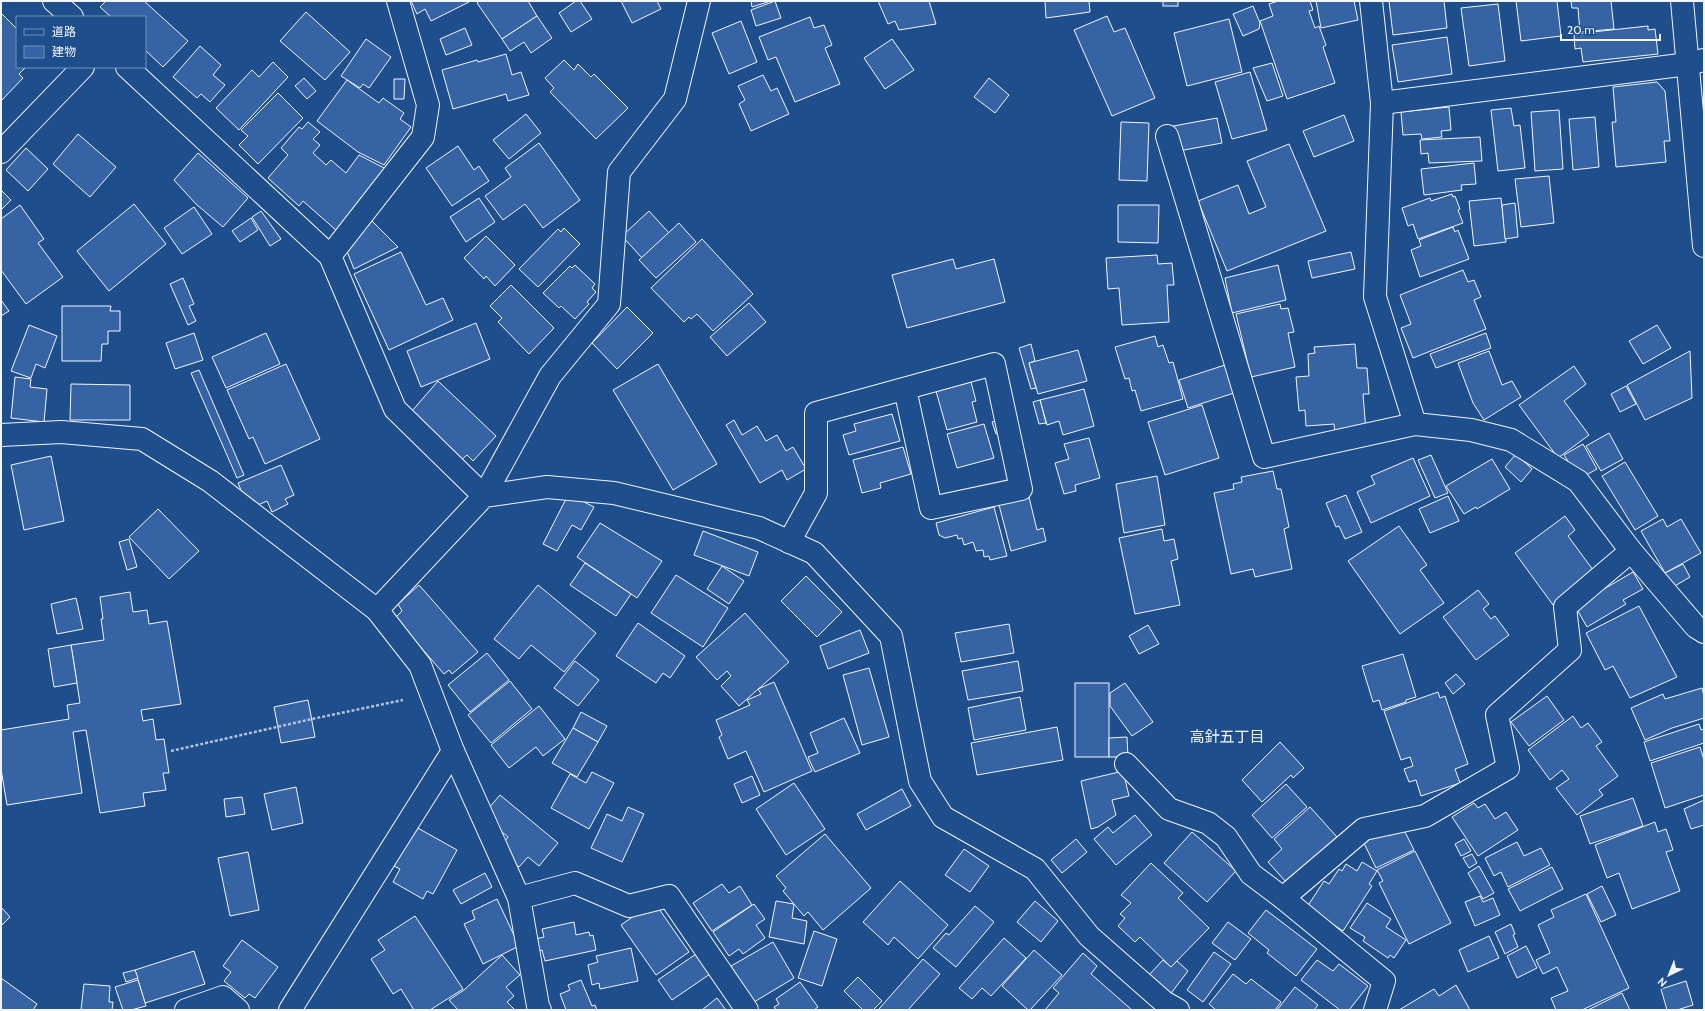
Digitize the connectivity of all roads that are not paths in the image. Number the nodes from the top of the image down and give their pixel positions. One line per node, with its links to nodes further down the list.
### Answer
1 (54, 1): 6 (street)
2 (398, 1): 14 (street)
3 (699, 1): 18 (street)
4 (1371, 1): 10 (street)
5 (1682, 1): 7 (street)
6 (71, 16)
7 (1696, 62): 10 (street); 13 (street)
8 (82, 68): 12 (street)
9 (128, 68): 14 (street)
10 (1382, 103): 16 (street)
11 (1168, 136): 16 (street)
12 (1, 152)
13 (1704, 246)
14 (330, 256): 18 (street)
15 (905, 389): 15 (street); 19 (street)
16 (1415, 424): 20 (street)
17 (1, 435): 21 (street)
18 (484, 496): 19 (street); 21 (street)
19 (789, 542): 27 (street)
20 (1631, 551): 22 (street); 26 (street)
21 (377, 610): 23 (street)
22 (1704, 632)
23 (453, 751): 25 (street); 30 (street)
24 (1126, 764): 26 (street)
25 (519, 898): 31 (street); 32 (street)
26 (1283, 898): 33 (street)
27 (1168, 1007)
28 (186, 1010): 29 (street)
29 (238, 1010)
30 (290, 1010)
31 (540, 1010)
32 (748, 1010)
33 (1375, 1010)

